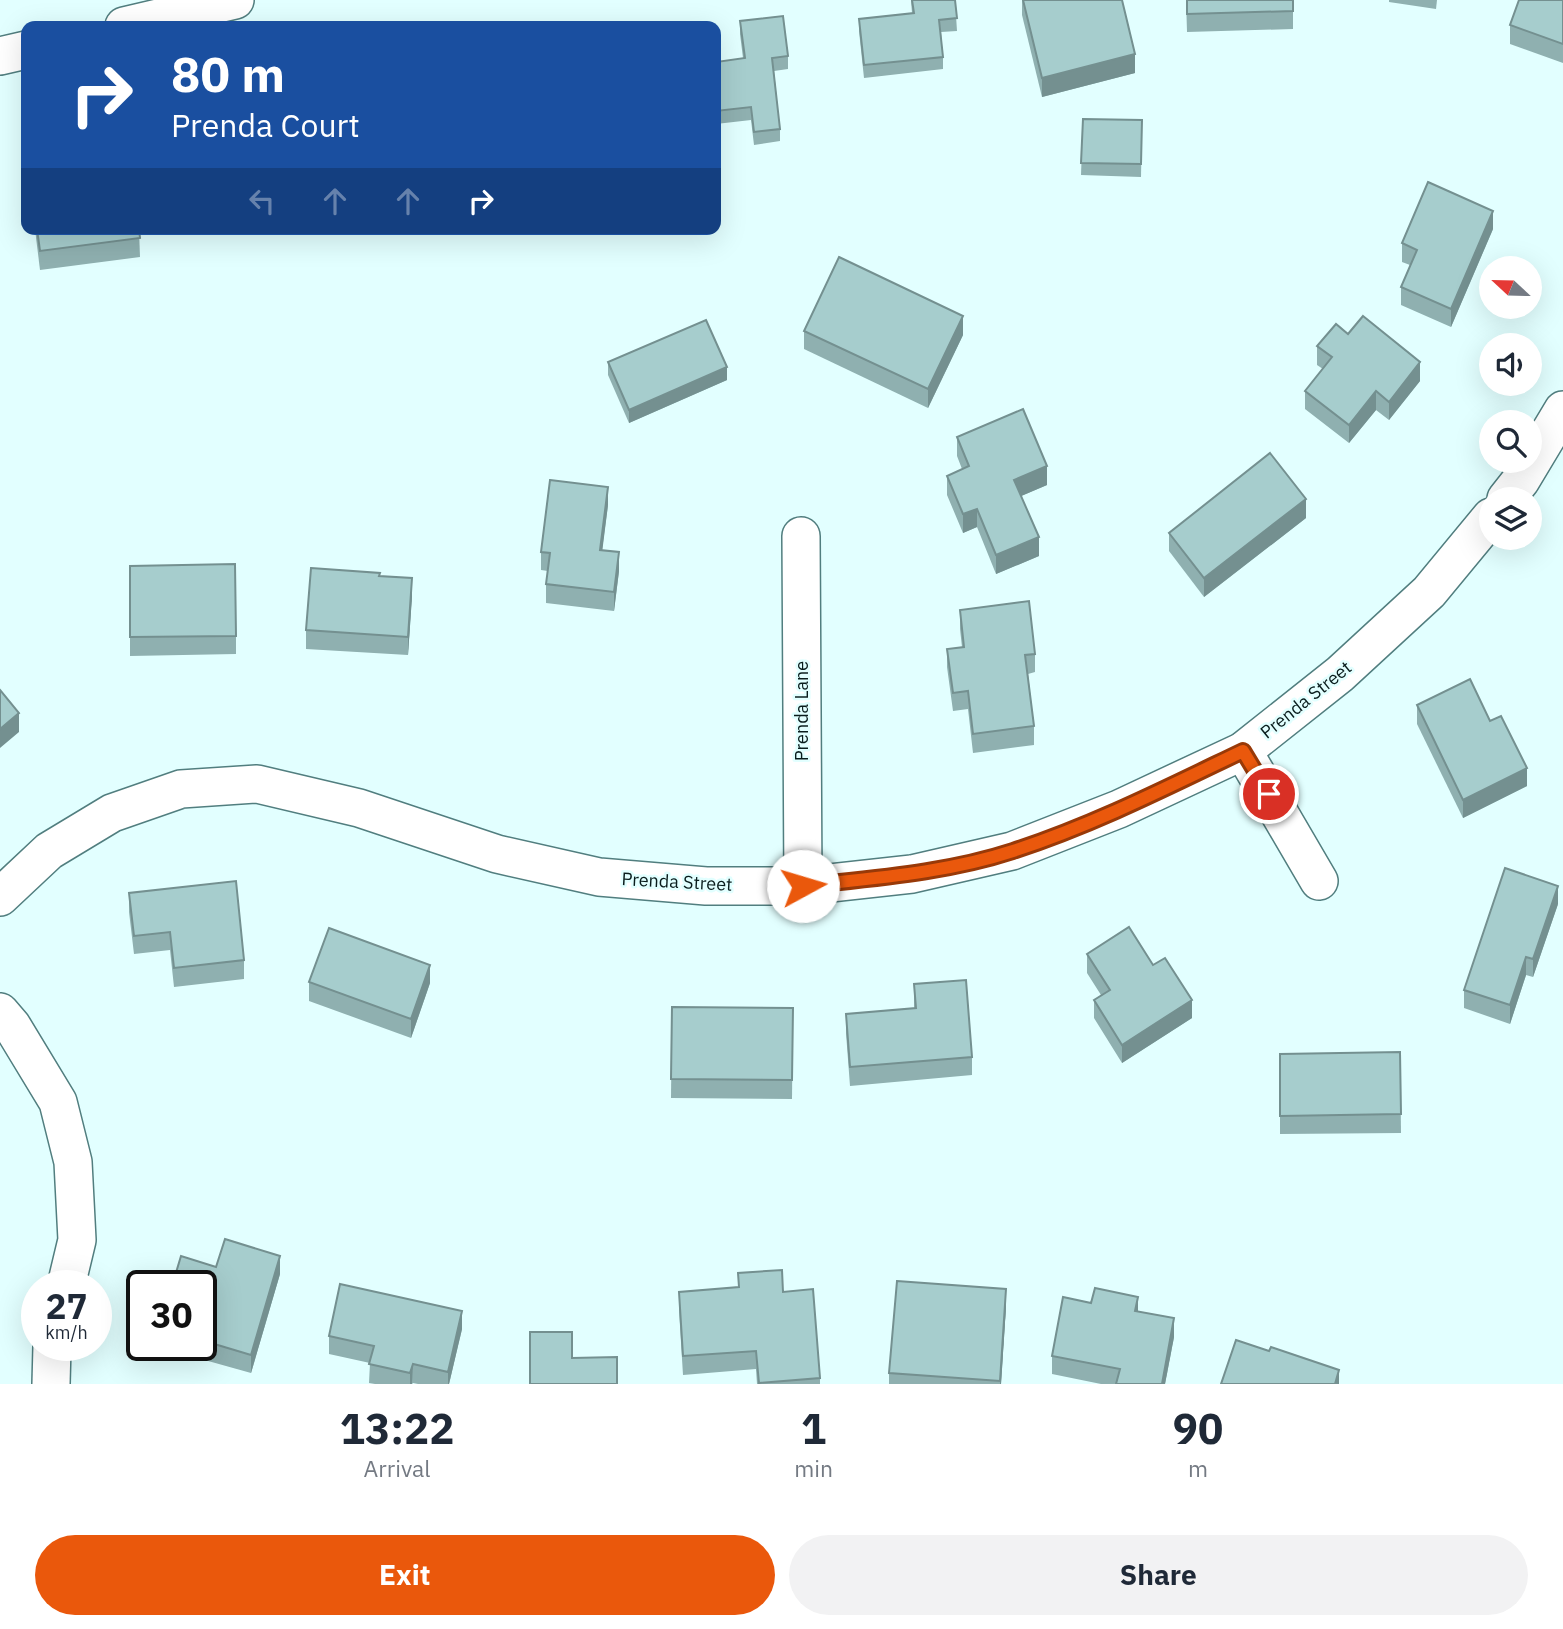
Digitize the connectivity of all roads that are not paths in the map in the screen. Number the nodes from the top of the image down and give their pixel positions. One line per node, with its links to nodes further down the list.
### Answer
1 (234, 0): 2 (street)
2 (145, 21)
3 (21, 51): 4 (street)
4 (0, 56)
5 (1563, 411): 6 (street)
6 (1515, 487)
7 (1479, 532): 9 (street, Prenda Street)
8 (800, 536): 11 (street, Prenda Lane)
9 (1243, 751): 10 (street); 11 (street, Prenda Street)
10 (1319, 881)
11 (803, 886): 12 (street, Prenda Street)
12 (0, 897)
13 (0, 1012): 14 (street)
14 (69, 1270)
15 (52, 1361): 16 (street)
16 (51, 1384)

